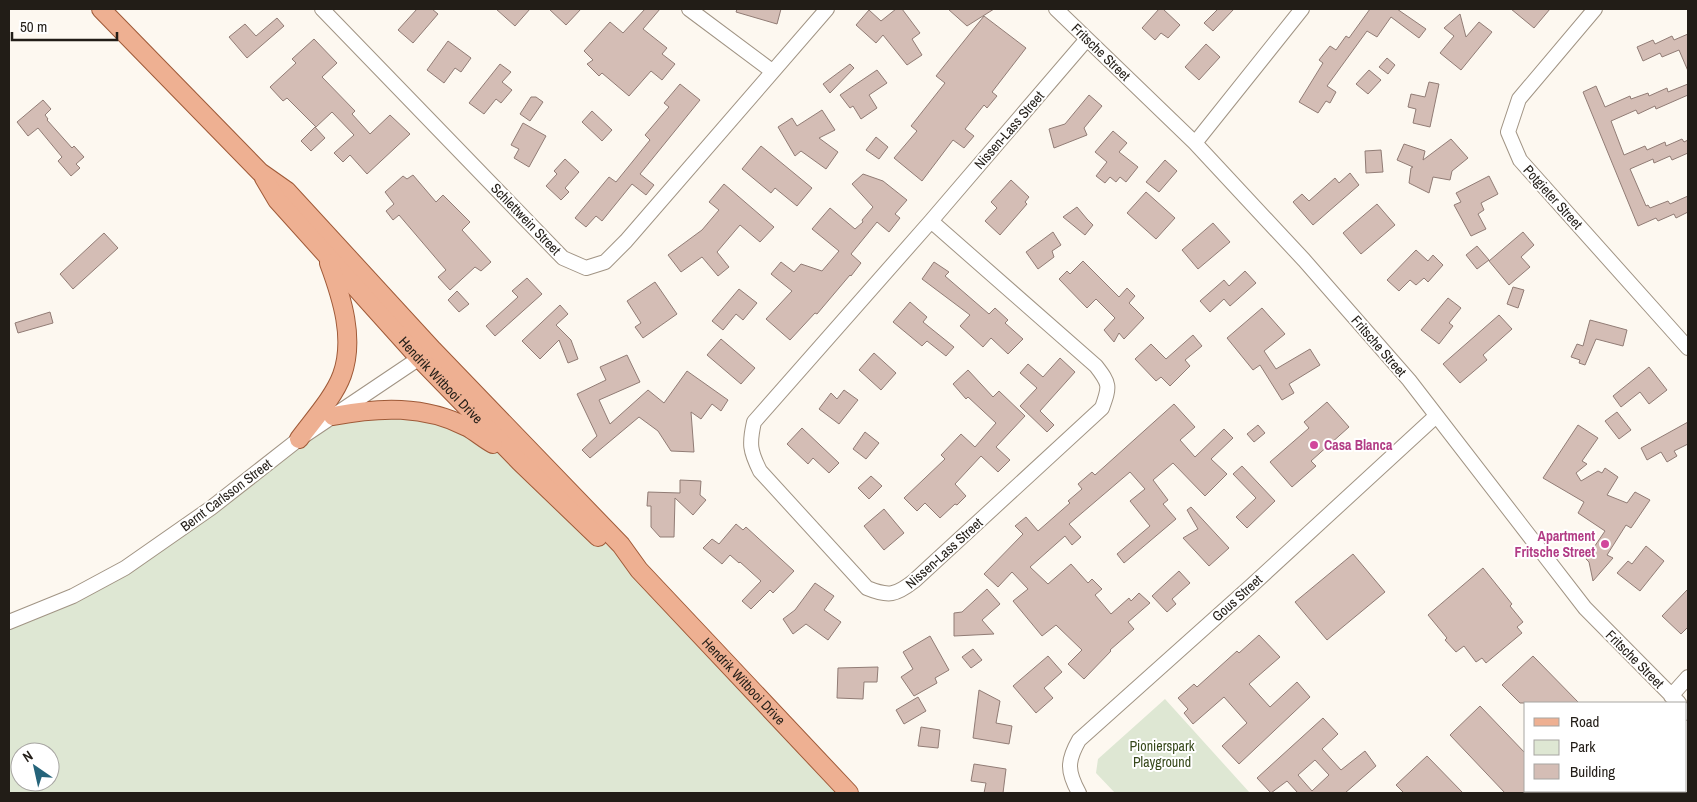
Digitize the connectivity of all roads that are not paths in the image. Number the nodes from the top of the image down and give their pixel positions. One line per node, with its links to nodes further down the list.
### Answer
1 (101, 9): 11 (main road, Hendrik Witbooi Drive)
2 (322, 9): 9 (street, Schlettwein Street)
3 (689, 9): 9 (street)
4 (827, 9): 9 (street, Schlettwein Street)
5 (1056, 9): 8 (street, Fritsche Street)
6 (1302, 9): 10 (street)
7 (1595, 9): 14 (street, Potgieter Street)
8 (1087, 39): 10 (street, Fritsche Street); 12 (street, Nissen-Lass Street)
9 (772, 71)
10 (1195, 143): 17 (street, Fritsche Street)
11 (260, 172): 13 (main road, Hendrik Witbooi Drive); 15 (main road, Hendrik Witbooi Drive)
12 (931, 221): 12 (street, Nissen-Lass Street)
13 (326, 255): 15 (main road, Hendrik Witbooi Drive); 18 (main road)
14 (1688, 348)
15 (426, 354): 16 (street, Bernt Carlsson Street); 19 (main road, Hendrik Witbooi Drive); 20 (main road, Hendrik Witbooi Drive)
16 (333, 416): 18 (street, Bernt Carlsson Street); 19 (main road)
17 (1436, 416): 23 (street, Fritsche Street); 25 (street, Gous Street)
18 (299, 439): 21 (street, Bernt Carlsson Street)
19 (520, 462): 20 (main road, Hendrik Witbooi Drive)
20 (639, 570): 24 (main road, Hendrik Witbooi Drive)
21 (9, 622)
22 (1688, 677): 23 (street)
23 (1675, 700)
24 (850, 793)
25 (1079, 793)

